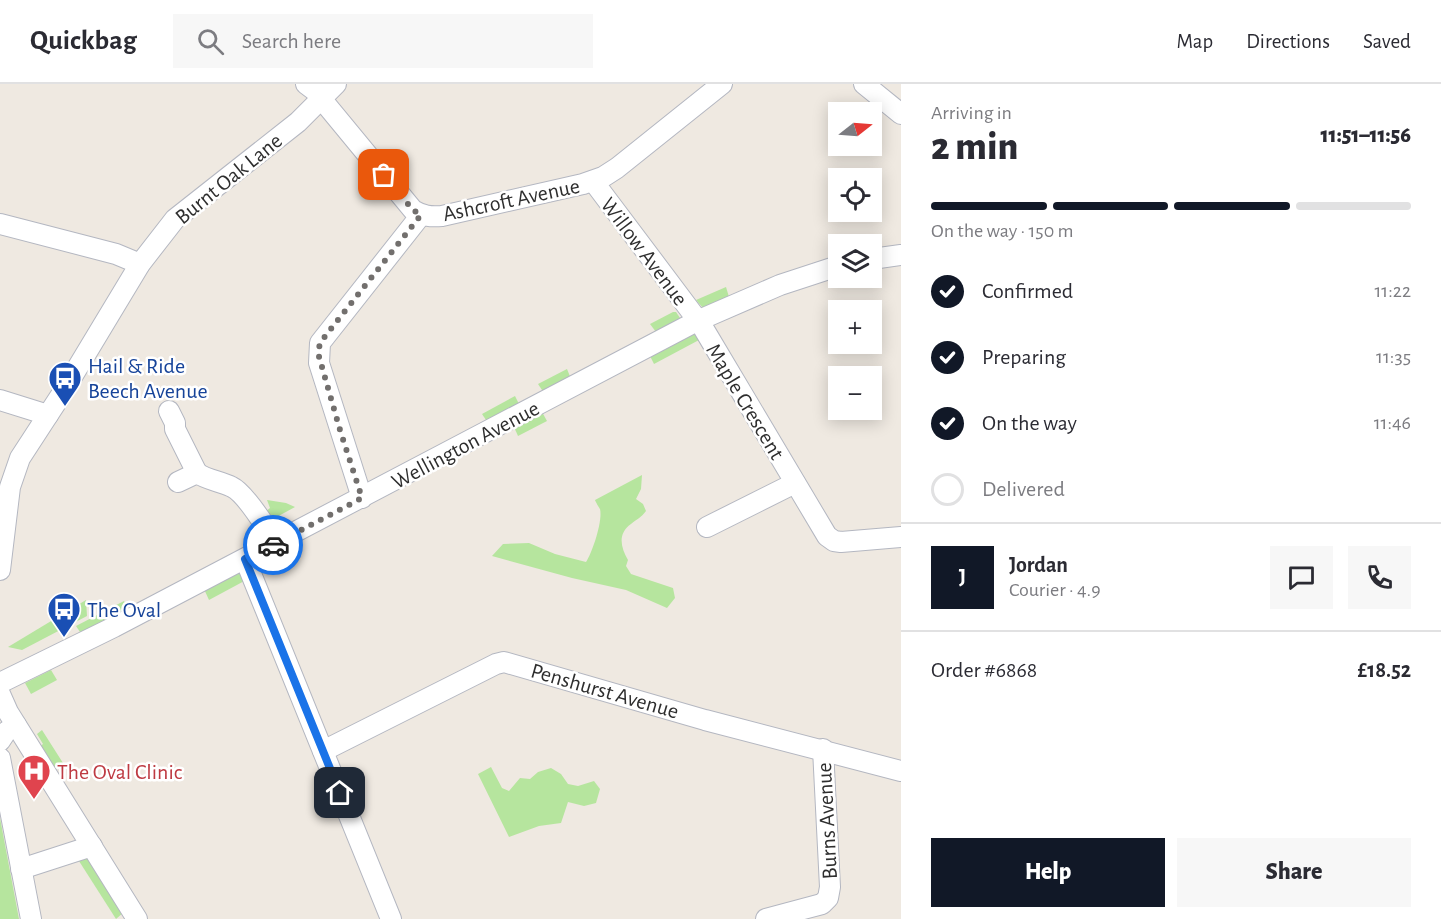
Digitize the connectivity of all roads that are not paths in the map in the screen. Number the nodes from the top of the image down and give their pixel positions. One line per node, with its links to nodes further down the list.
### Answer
1 (306, 84): 5 (street, Ashcroft Avenue)
2 (336, 84): 5 (street, Burnt Oak Lane)
3 (722, 84): 7 (street, Ashcroft Avenue)
4 (864, 84): 6 (street)
5 (321, 99): 8 (street, Ashcroft Avenue); 12 (street, Burnt Oak Lane)
6 (901, 114)
7 (593, 181): 8 (street, Ashcroft Avenue); 14 (street, Willow Avenue)
8 (421, 215): 21 (street)
9 (0, 225): 12 (street)
10 (901, 255): 11 (street)
11 (882, 258)
12 (140, 264): 17 (street, Burnt Oak Lane)
13 (828, 269): 14 (street, Wellington Avenue)
14 (696, 321): 20 (street, Maple Crescent); 21 (street, Wellington Avenue)
15 (0, 400): 17 (street)
16 (169, 411): 18 (street)
17 (48, 415): 26 (street, Burnt Oak Lane)
18 (197, 472): 19 (street); 24 (street)
19 (178, 482)
20 (795, 483): 22 (street, Maple Crescent); 23 (street, Maple Crescent)
21 (362, 498): 24 (street, Wellington Avenue)
22 (707, 527)
23 (901, 537)
24 (276, 543): 25 (street, Wellington Avenue)
25 (245, 559): 27 (street, Wellington Avenue); 32 (street)
26 (0, 570)
27 (0, 683)
28 (0, 694): 29 (street)
29 (16, 725): 30 (street); 36 (street)
30 (0, 741)
31 (823, 749): 32 (street, Penshurst Avenue); 34 (street, Penshurst Avenue); 41 (street, Burns Avenue)
32 (323, 751): 40 (street)
33 (0, 758): 35 (street)
34 (901, 771)
35 (3, 789): 37 (street)
36 (92, 846): 37 (street); 39 (street)
37 (21, 869): 38 (street)
38 (31, 919)
39 (137, 919)
40 (391, 919)
41 (766, 919)

